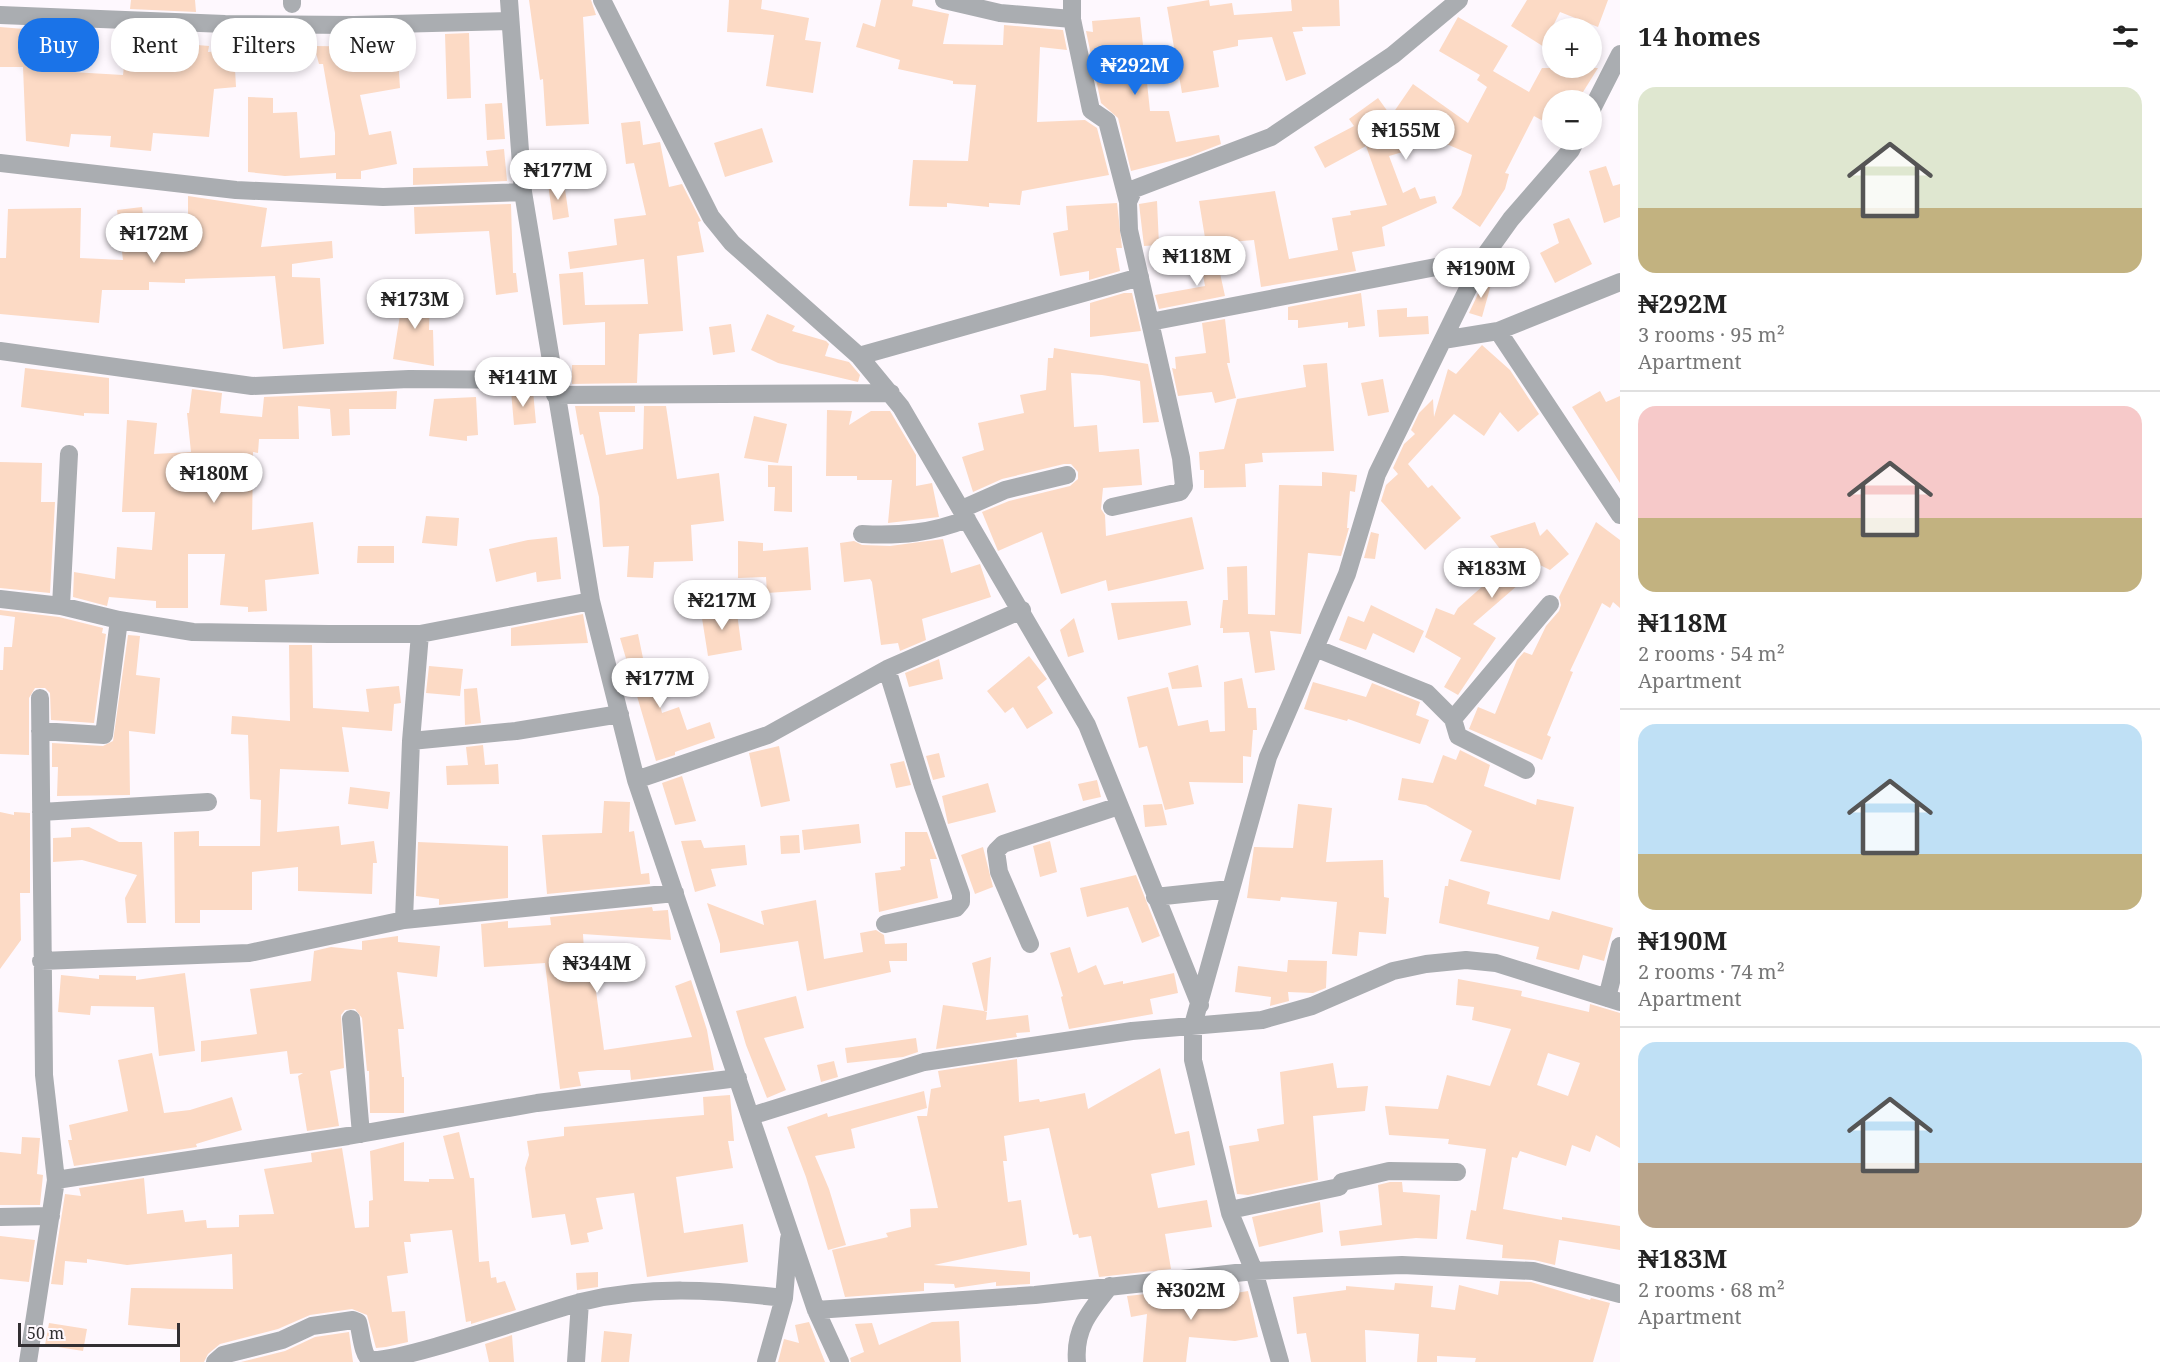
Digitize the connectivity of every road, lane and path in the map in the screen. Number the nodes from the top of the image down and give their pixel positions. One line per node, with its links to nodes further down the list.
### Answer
1 (509, 0): 8 (street)
2 (602, 0): 22 (street)
3 (944, 0): 7 (street)
4 (1072, 0): 7 (street)
5 (1459, 0): 14 (street)
6 (0, 15): 8 (street)
7 (1072, 19): 14 (street)
8 (510, 21): 13 (street)
9 (1620, 54): 10 (street)
10 (1602, 90)
11 (1568, 150): 15 (street)
12 (0, 163): 13 (street)
13 (523, 192): 23 (street)
14 (1128, 202): 16 (street)
15 (1483, 258): 18 (street); 20 (street)
16 (1140, 277): 18 (street); 22 (street)
17 (1620, 282): 19 (street)
18 (1150, 322): 27 (street)
19 (1498, 331): 20 (street); 29 (street)
20 (1443, 340): 38 (street)
21 (0, 351): 23 (street)
22 (859, 356): 24 (street)
23 (554, 387): 24 (street); 32 (street)
24 (891, 393): 28 (street)
25 (69, 454): 34 (street)
26 (1067, 475): 28 (street)
27 (1112, 507)
28 (964, 514): 30 (street); 35 (street)
29 (1620, 515)
30 (862, 534)
31 (0, 599): 34 (street)
32 (591, 601): 37 (street); 41 (street)
33 (1550, 604): 42 (street)
34 (61, 606): 36 (street)
35 (1022, 610): 39 (street); 48 (street)
36 (119, 621): 37 (street); 43 (street)
37 (420, 634): 44 (street)
38 (1315, 648): 42 (street); 50 (street)
39 (887, 669): 46 (street); 54 (street)
40 (40, 698): 43 (street)
41 (620, 714): 44 (street); 46 (street)
42 (1453, 719): 45 (street)
43 (40, 731): 49 (street)
44 (411, 741): 53 (street)
45 (1526, 770)
46 (636, 780): 51 (street)
47 (208, 802): 49 (street)
48 (1119, 806): 52 (street); 55 (street)
49 (41, 812): 57 (street)
50 (1230, 889): 52 (street); 59 (street)
51 (675, 893): 53 (street); 62 (street)
52 (1155, 897): 59 (street)
53 (404, 920): 57 (street)
54 (885, 924)
55 (1030, 944)
56 (1620, 946): 58 (street)
57 (41, 961): 66 (street)
58 (1614, 1000): 61 (street)
59 (1200, 1005): 61 (street)
60 (351, 1019): 64 (street)
61 (1194, 1025): 63 (street); 67 (street)
62 (738, 1078): 63 (street); 64 (street)
63 (751, 1116): 70 (street)
64 (361, 1134): 66 (street)
65 (1456, 1172): 67 (street)
66 (56, 1180): 68 (street)
67 (1230, 1213): 71 (street)
68 (51, 1216): 69 (street); 77 (street)
69 (0, 1217)
70 (789, 1232): 74 (street); 76 (street)
71 (1254, 1271): 72 (street); 73 (street); 83 (street)
72 (1110, 1286): 76 (street); 82 (street)
73 (1620, 1294)
74 (784, 1298): 75 (street); 80 (street)
75 (580, 1302): 78 (street); 79 (street)
76 (816, 1310): 81 (street)
77 (28, 1362)
78 (215, 1362)
79 (576, 1362)
80 (766, 1362)
81 (840, 1362)
82 (1077, 1362)
83 (1280, 1362)

